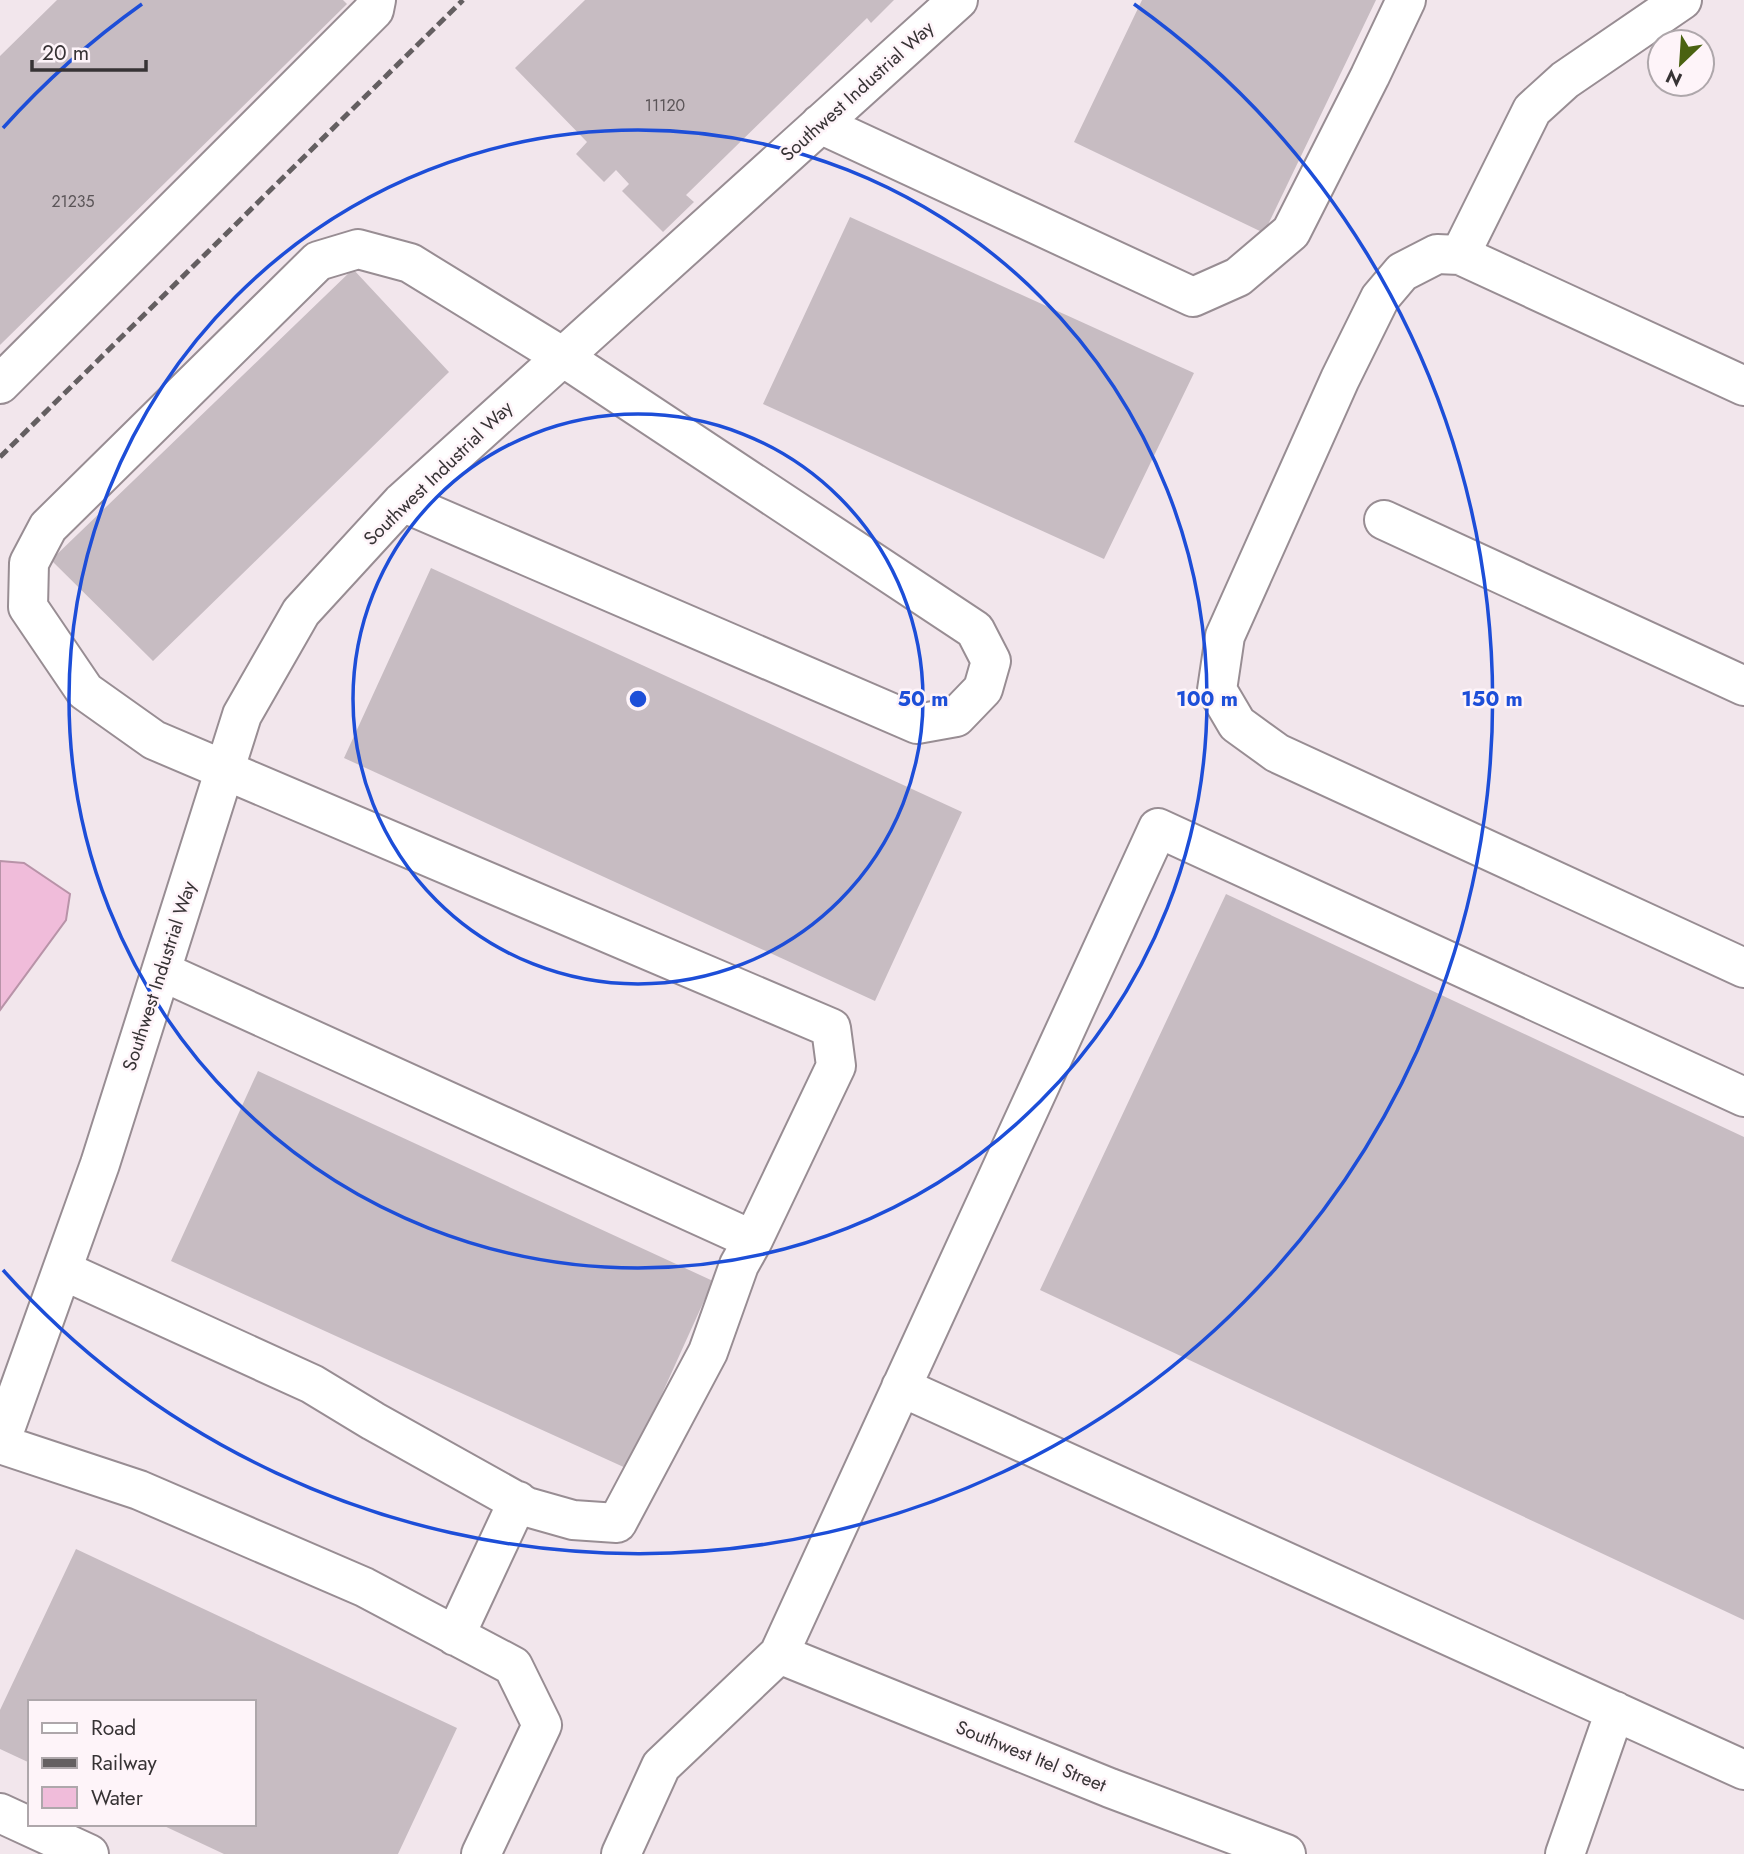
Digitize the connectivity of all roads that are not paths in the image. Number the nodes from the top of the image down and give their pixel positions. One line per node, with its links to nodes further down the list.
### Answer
1 (376, 0): 8 (street)
2 (958, 0): 5 (street, Southwest Industrial Way)
3 (1406, 0): 5 (street)
4 (1682, 0): 6 (street)
5 (820, 124): 7 (street, Southwest Industrial Way)
6 (1460, 256): 9 (street); 14 (street)
7 (563, 357): 10 (street, Southwest Industrial Way); 10 (street); 13 (street)
8 (0, 384)
9 (1744, 386)
10 (402, 502): 13 (street, Southwest Industrial Way)
11 (1384, 520): 12 (street)
12 (1744, 686)
13 (225, 769): 15 (street, Southwest Industrial Way); 17 (street)
14 (1744, 968)
15 (161, 971): 17 (street); 18 (street, Southwest Industrial Way)
16 (1744, 1097): 19 (street)
17 (752, 1240): 21 (street)
18 (62, 1270): 20 (street, Southwest Industrial Way); 21 (street)
19 (901, 1387): 23 (street); 24 (street)
20 (0, 1443): 22 (street)
21 (518, 1502): 22 (street)
22 (455, 1636): 30 (street)
23 (779, 1654): 31 (street); 32 (street, Southwest Itel Street)
24 (1615, 1711): 25 (street); 33 (street)
25 (1744, 1770)
26 (0, 1813): 28 (street)
27 (28, 1826): 29 (street)
28 (28, 1826)
29 (89, 1854)
30 (481, 1854)
31 (621, 1854)
32 (1286, 1854)
33 (1565, 1854)

